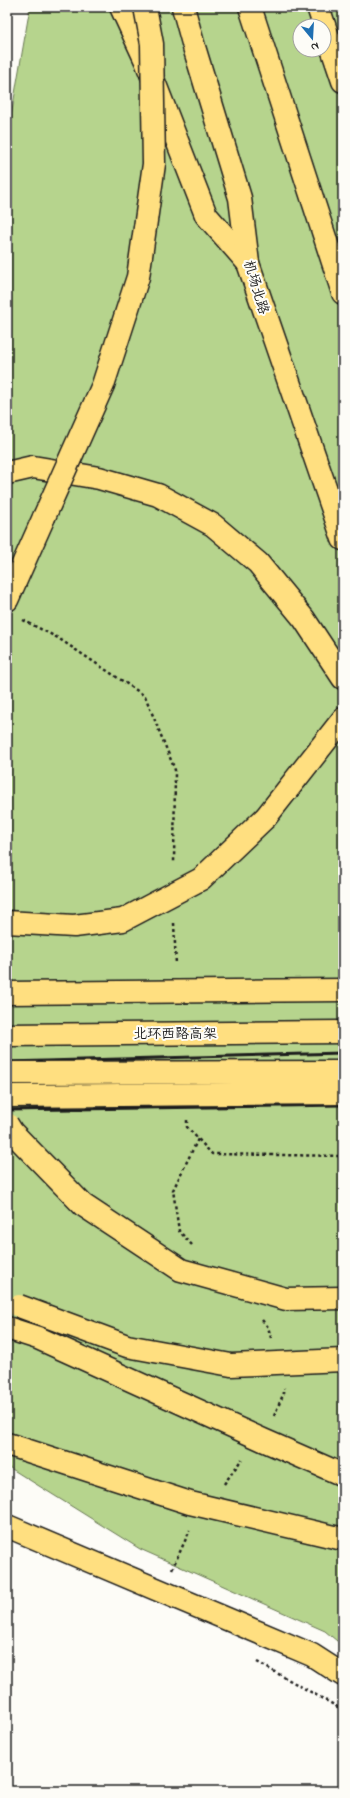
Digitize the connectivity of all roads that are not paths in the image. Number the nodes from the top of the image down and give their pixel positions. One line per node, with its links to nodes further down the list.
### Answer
1 (122, 7): 7 (main road)
2 (145, 7): 10 (main road, bridge)
3 (183, 7): 7 (main road, 机场北路)
4 (250, 7): 8 (main road)
5 (318, 7): 6 (main road)
6 (343, 81)
7 (248, 263): 11 (main road, 机场北路)
8 (343, 293)
9 (7, 473): 14 (main road)
10 (44, 517): 12 (main road); 13 (main road)
11 (343, 539)
12 (7, 566)
13 (7, 600)
14 (343, 678)
15 (343, 719): 16 (main road, bridge)
16 (7, 922)
17 (343, 990): 18 (main road, bridge)
18 (7, 993)
19 (343, 1032): 20 (main road, 北环西路高架, bridge)
20 (7, 1035)
21 (343, 1072): 22 (main road, bridge)
22 (7, 1073)
23 (343, 1093): 24 (main road, bridge)
24 (7, 1096)
25 (7, 1124): 26 (main road, bridge)
26 (343, 1298)
27 (19, 1306): 29 (main road, bridge)
28 (7, 1328): 31 (main road, bridge)
29 (343, 1360)
30 (7, 1444): 33 (main road, bridge)
31 (343, 1475)
32 (7, 1526): 34 (main road)
33 (343, 1539)
34 (343, 1675)

